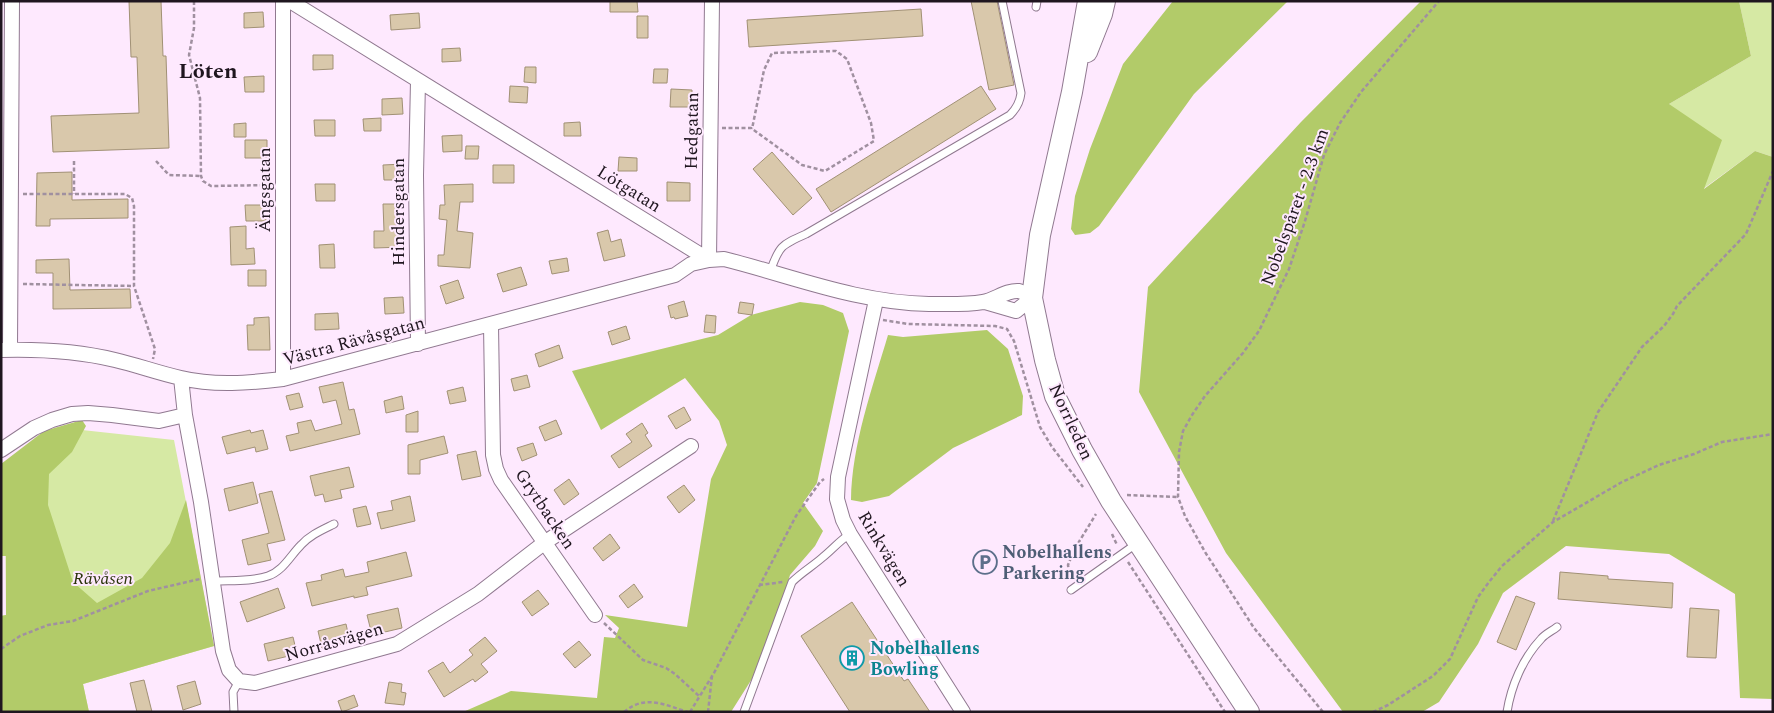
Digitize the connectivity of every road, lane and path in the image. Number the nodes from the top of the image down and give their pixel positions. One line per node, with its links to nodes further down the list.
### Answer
1 (12, 1): 10 (street)
2 (194, 1): 18 (path)
3 (283, 1): 19 (street, Ängsgatan)
4 (290, 1): 11 (street, Lötgatan)
5 (712, 1): 13 (street, Hedgatan)
6 (1002, 1): 23 (lane)
7 (1088, 1): 12 (street, Norrleden)
8 (1106, 1): 12 (street, Norrleden)
9 (1439, 1): 43 (path, Nobelspåret - 2.3 km)
10 (7, 56): 20 (street)
11 (418, 81): 22 (street, Lötgatan); 31 (street, Hindersgatan)
12 (1072, 92): 26 (street, Norrleden)
13 (710, 128): 14 (path); 22 (street, Hedgatan)
14 (752, 129): 14 (path)
15 (74, 162): 21 (path)
16 (156, 162): 18 (path)
17 (1773, 171): 46 (path)
18 (201, 176): 19 (path)
19 (283, 185): 37 (street, Ängsgatan)
20 (11, 194): 21 (path); 24 (street)
21 (74, 194): 25 (path)
22 (708, 260): 23 (street, Lötgatan); 29 (street, Västra Rävåsgatan)
23 (770, 272): 27 (street, Lötgatan)
24 (11, 284): 25 (path); 32 (street)
25 (134, 286): 34 (path)
26 (1032, 298): 27 (street, Lötgatan); 49 (street, Norrleden)
27 (876, 300): 28 (street, Rinkvägen)
28 (872, 319): 30 (path); 42 (street, Rinkvägen)
29 (491, 324): 31 (street, Västra Rävåsgatan); 50 (street, Grytbacken)
30 (1006, 329)
31 (418, 344): 37 (street, Västra Rävåsgatan)
32 (6, 350): 36 (street, Västra Rävåsgatan)
33 (148, 359): 34 (path)
34 (153, 360): 35 (path)
35 (159, 362)
36 (181, 378): 37 (street, Västra Rävåsgatan); 38 (street)
37 (283, 379)
38 (185, 415): 41 (street); 51 (street)
39 (1773, 434): 46 (path)
40 (691, 446): 50 (street, Norråsvägen)
41 (1, 450)
42 (840, 469): 48 (street, Rinkvägen); 53 (path)
43 (1178, 497): 44 (path); 68 (path, Nobelspåret - 2.3 km)
44 (1121, 499)
45 (1096, 514): 54 (path)
46 (1553, 522): 69 (path)
47 (334, 524): 51 (lane)
48 (850, 534): 52 (lane); 66 (street, Rinkvägen)
49 (1138, 542): 54 (lane); 67 (street, Norrleden)
50 (544, 543): 55 (street, Grytbacken); 59 (street, Norråsvägen)
51 (214, 581): 57 (path); 59 (street)
52 (792, 582): 53 (path); 65 (lane)
53 (759, 585): 58 (path)
54 (1072, 590)
55 (595, 615): 60 (path)
56 (1557, 627): 70 (lane)
57 (1, 649)
58 (712, 676): 60 (path); 64 (path)
59 (239, 681): 61 (lane)
60 (699, 696): 63 (path)
61 (234, 712)
62 (624, 712): 63 (path)
63 (689, 712)
64 (708, 712)
65 (744, 712)
66 (963, 712)
67 (1249, 712)
68 (1323, 712)
69 (1373, 712)
70 (1507, 712)

